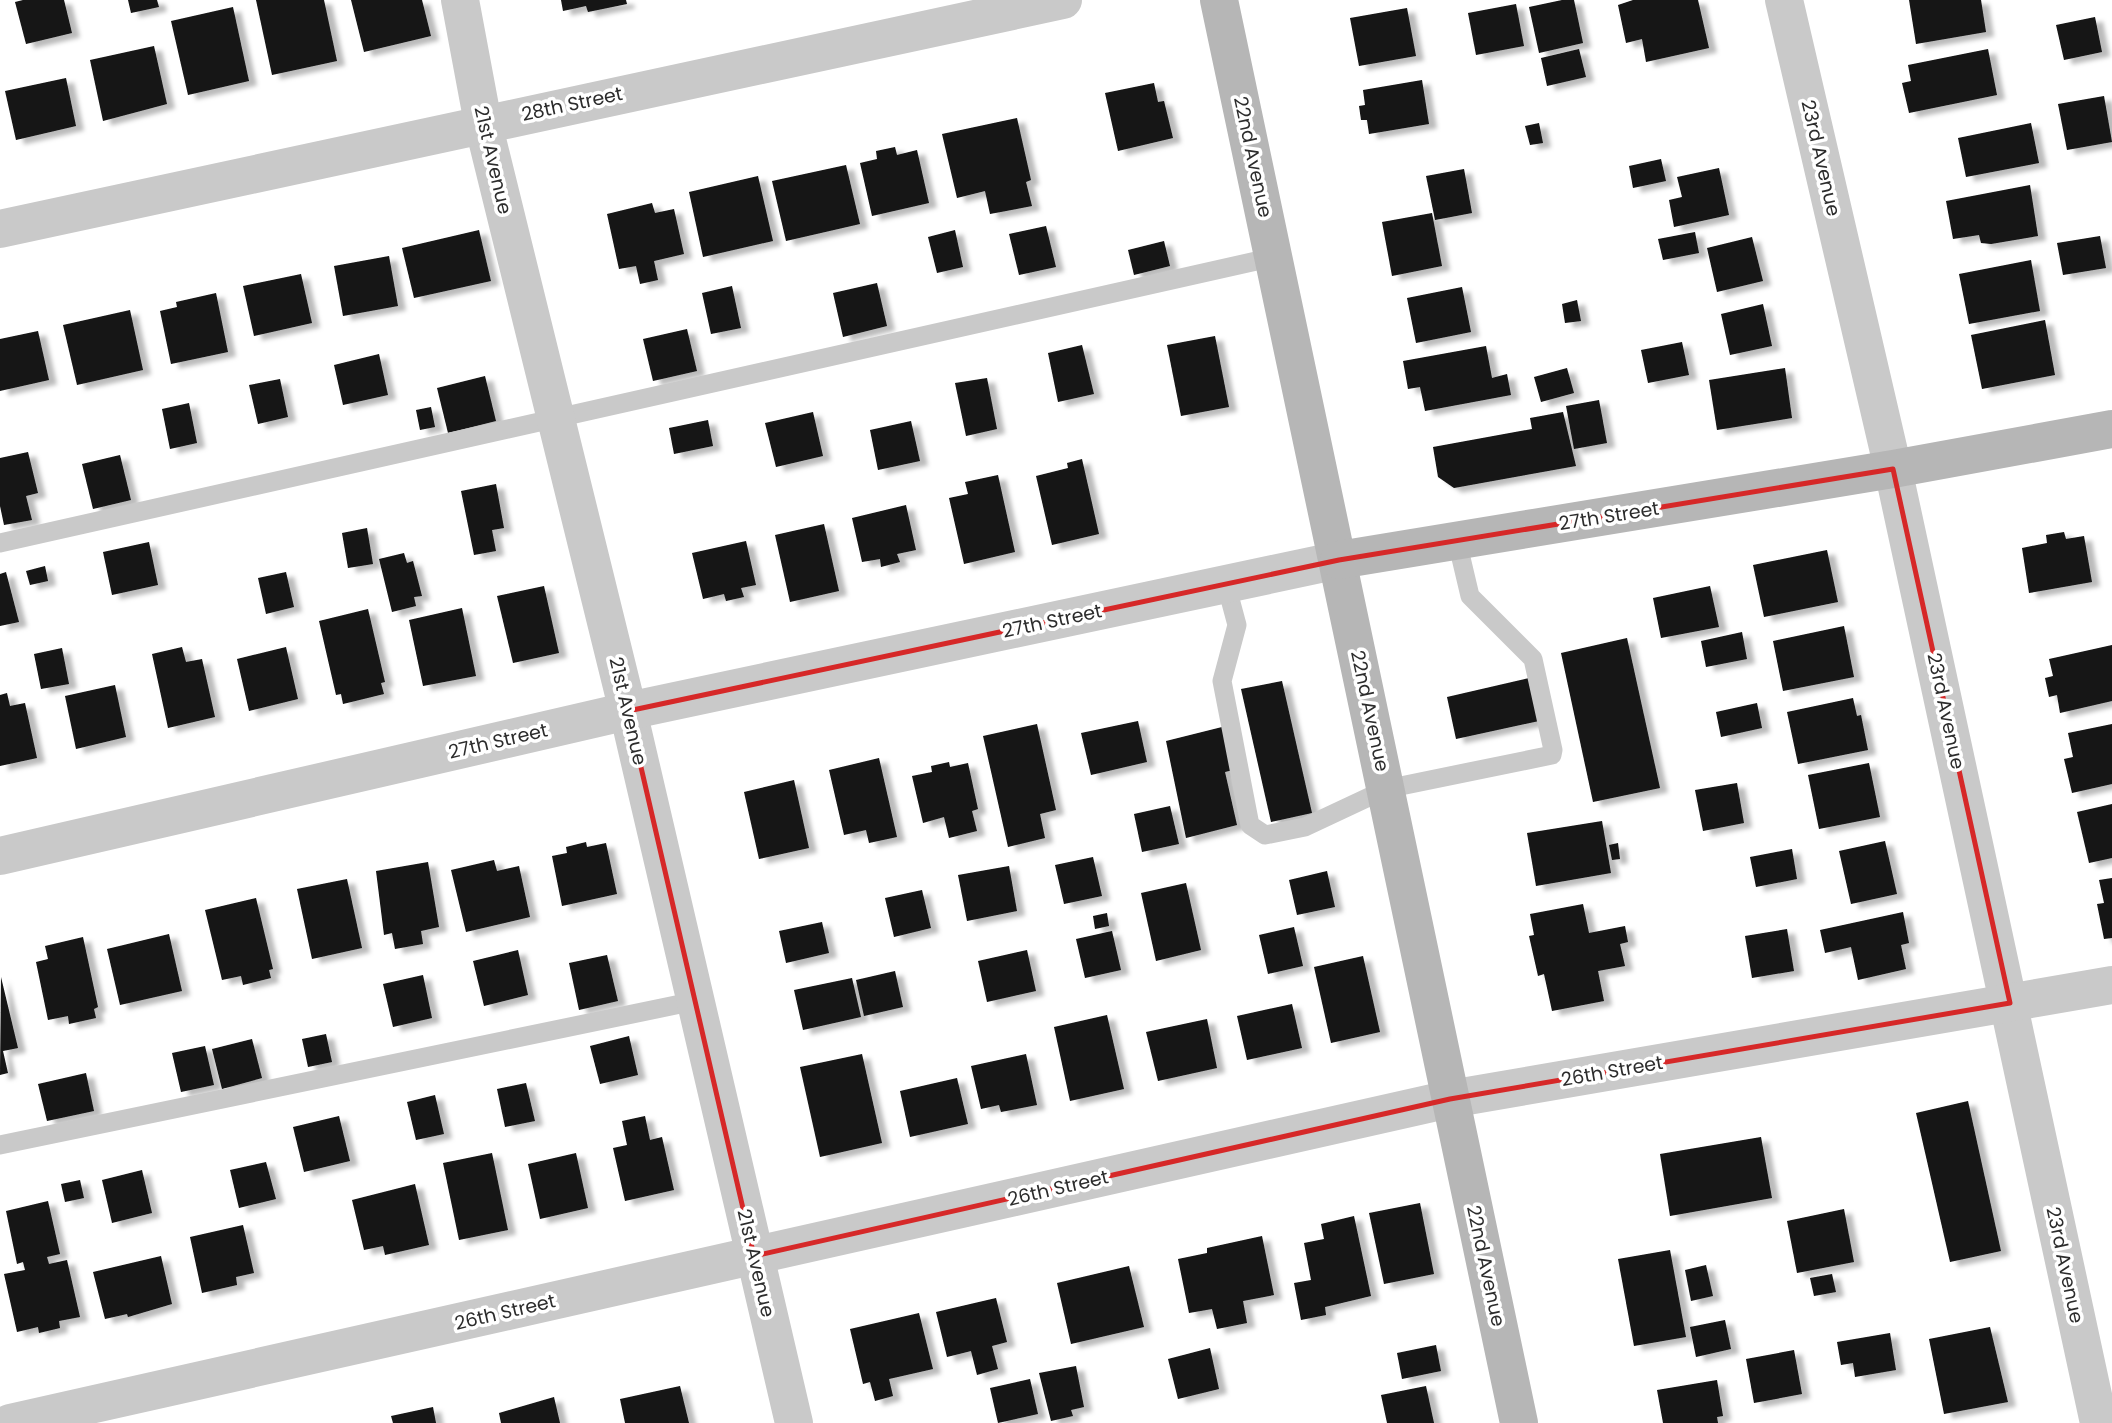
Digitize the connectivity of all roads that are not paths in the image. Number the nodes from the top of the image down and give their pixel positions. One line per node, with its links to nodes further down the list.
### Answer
1 (460, 0): 5 (street, 21st Avenue)
2 (1063, 0): 5 (street, 28th Street)
3 (1219, 0): 7 (street, 22nd Avenue)
4 (1784, 0): 10 (street, 23rd Avenue)
5 (484, 123): 6 (street, 28th Street); 8 (street, 21st Avenue)
6 (0, 229)
7 (1274, 257): 8 (lane); 13 (street, 22nd Avenue)
8 (556, 417): 12 (lane); 15 (street, 21st Avenue)
9 (2112, 429): 10 (street, 27th Street)
10 (1893, 468): 11 (street, 27th Street); 20 (street, 23rd Avenue)
11 (1457, 541): 13 (street, 27th Street); 16 (lane)
12 (0, 543)
13 (1339, 560): 14 (street, 27th Street); 16 (street, 22nd Avenue)
14 (1226, 584): 15 (street, 27th Street); 16 (lane)
15 (628, 711): 17 (street, 27th Street); 19 (street, 21st Avenue)
16 (1386, 789): 21 (street, 22nd Avenue)
17 (0, 856)
18 (2112, 985): 20 (street, 26th Street)
19 (695, 1001): 22 (lane); 23 (street, 21st Avenue)
20 (2010, 1003): 21 (street, 26th Street); 27 (street, 23rd Avenue)
21 (1450, 1099): 23 (street, 26th Street); 26 (street, 22nd Avenue)
22 (0, 1145)
23 (754, 1256): 24 (street, 26th Street); 25 (street, 21st Avenue)
24 (10, 1423)
25 (794, 1423)
26 (1520, 1423)
27 (2099, 1423)

